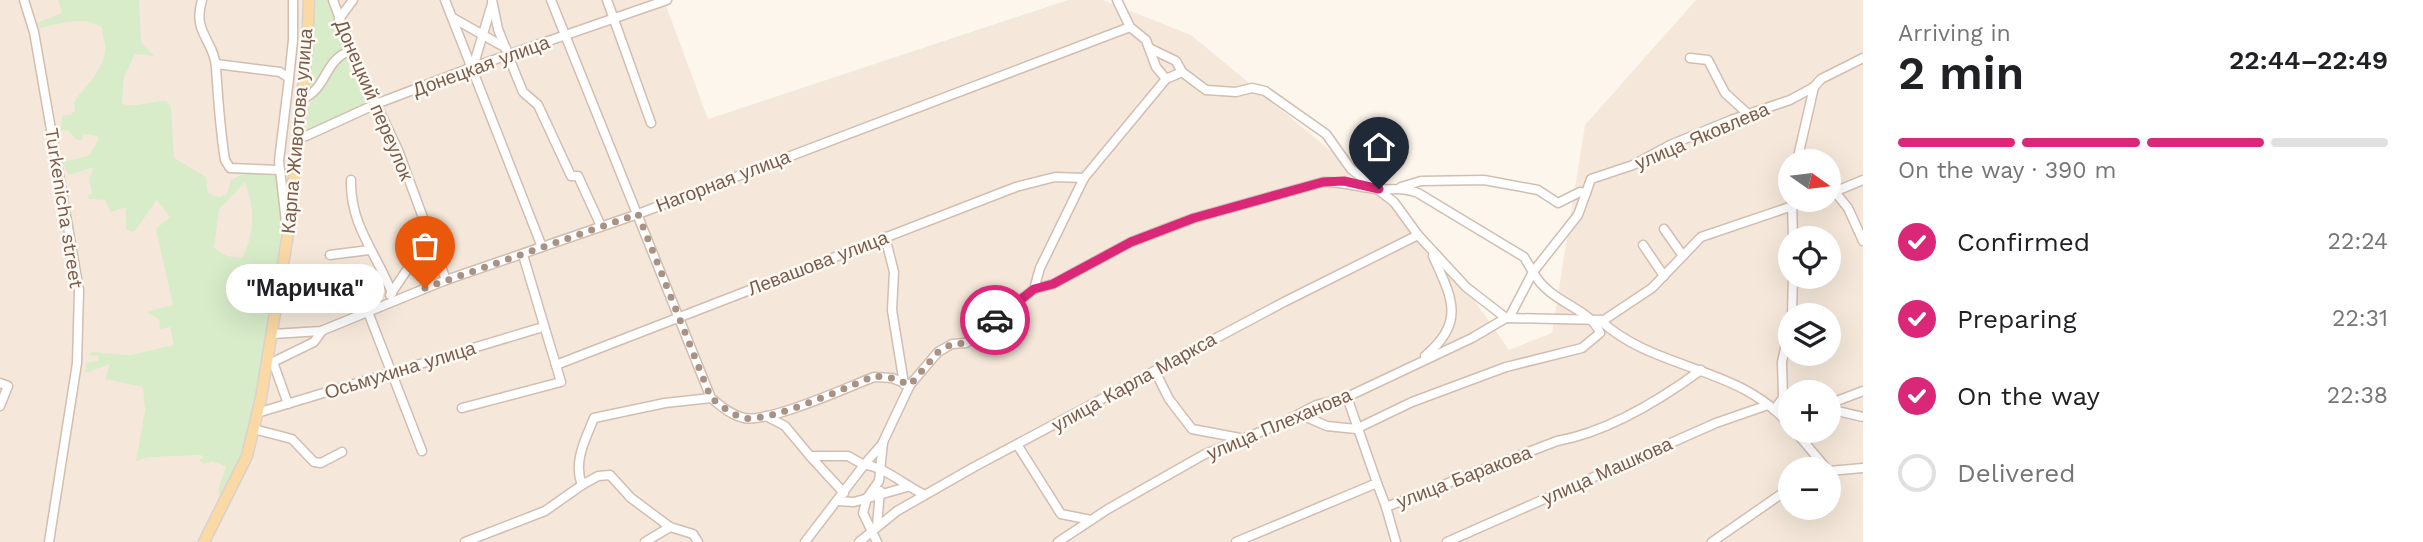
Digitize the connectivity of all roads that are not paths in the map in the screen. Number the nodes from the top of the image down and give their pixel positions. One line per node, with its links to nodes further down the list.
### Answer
1 (24, 0): 130 (street, Turkenicha street)
2 (202, 0): 26 (street)
3 (293, 0): 29 (street)
4 (309, 0): 32 (main road, Карпа Животова улица)
5 (332, 0): 15 (street, Донецкий переулок)
6 (354, 0): 15 (street)
7 (445, 0): 13 (street)
8 (551, 0): 20 (street)
9 (607, 0): 14 (street)
10 (667, 0): 14 (street, Донецкая улица)
11 (1117, 0): 17 (street)
12 (492, 1): 16 (street); 23 (street)
13 (453, 18): 18 (street); 27 (street)
14 (614, 18): 20 (street, Донецкая улица); 35 (street)
15 (339, 19): 22 (street, Донецкий переулок)
16 (487, 20): 18 (street); 19 (street)
17 (1130, 27): 21 (street); 48 (street, Нагорная улица)
18 (470, 28): 19 (street)
19 (483, 35): 23 (street); 27 (street)
20 (566, 36): 23 (street, Донецкая улица); 48 (street)
21 (1149, 48): 28 (street); 30 (street)
22 (351, 51): 32 (street); 33 (street, Донецкий переулок)
23 (507, 51): 27 (street, Донецкая улица); 49 (street)
24 (1690, 58): 34 (street)
25 (1863, 58): 31 (street, улица Яковлева)
26 (216, 64): 29 (street); 38 (street)
27 (473, 67): 33 (street, Донецкая улица); 57 (street)
28 (1182, 72): 30 (street); 43 (street)
29 (289, 78): 38 (street)
30 (1166, 79): 39 (street)
31 (1814, 87): 34 (street, улица Яковлева); 37 (street)
32 (302, 99): 36 (main road, Карпа Животова улица)
33 (376, 104): 36 (street, Донецкая улица); 53 (street, Донецкий переулок)
34 (1748, 114): 45 (street, улица Яковлева)
35 (651, 123)
36 (299, 136): 51 (main road, Карпа Животова улица)
37 (1800, 149)
38 (280, 170): 51 (street)
39 (1084, 178): 54 (street, Левашова улица); 66 (street)
40 (351, 180): 58 (street)
41 (1863, 180): 44 (street)
42 (1401, 187): 43 (street); 45 (street); 63 (street)
43 (1379, 189): 52 (street); 66 (street)
44 (1841, 189)
45 (1586, 193): 63 (street, улица Яковлева)
46 (1841, 201): 55 (street)
47 (1778, 209): 62 (street)
48 (638, 214): 49 (street, Нагорная улица); 70 (street)
49 (601, 226): 57 (street, Нагорная улица)
50 (1664, 229): 62 (street)
51 (288, 234): 75 (main road, Карпа Животова улица)
52 (1418, 235): 59 (street); 81 (street, улица Карла Маркса)
53 (429, 237): 65 (street, Донецкий переулок); 67 (street)
54 (885, 237): 70 (street, Левашова улица); 84 (street)
55 (1863, 241)
56 (1643, 245): 64 (street)
57 (542, 247): 61 (street, Нагорная улица)
58 (369, 250): 60 (street); 67 (street)
59 (1431, 250): 71 (street); 76 (street)
60 (330, 255)
61 (523, 255): 65 (street, Нагорная улица); 73 (street)
62 (1683, 256): 64 (street)
63 (1533, 272): 71 (street, улица Яковлева); 72 (street)
64 (1664, 276): 72 (street)
65 (446, 279): 68 (street, Нагорная улица)
66 (1034, 289): 84 (street)
67 (392, 293): 68 (street)
68 (383, 306): 69 (street, Нагорная улица)
69 (368, 312): 74 (street, Нагорная улица); 82 (street)
70 (680, 316): 78 (street, Левашова улица); 87 (street)
71 (1507, 318): 72 (street); 76 (street, улица Плеханова)
72 (1599, 322): 80 (street); 101 (street)
73 (543, 327): 78 (street); 82 (street, Осьмухина улица)
74 (322, 331): 75 (street, Нагорная улица); 77 (street)
75 (273, 334): 77 (main road, Карпа Животова улица)
76 (1418, 362): 86 (street, улица Плеханова)
77 (270, 364): 89 (street); 95 (main road, Карпа Животова улица)
78 (556, 365): 93 (street)
79 (1782, 366): 92 (street)
80 (1701, 370): 92 (street); 125 (street, улица Баракова)
81 (1155, 371): 102 (street); 105 (street, улица Карла Маркса)
82 (393, 373): 89 (street, Осьмухина улица); 106 (street)
83 (0, 383): 90 (street)
84 (907, 384): 98 (street); 103 (street)
85 (1863, 391): 88 (street)
86 (1347, 397): 97 (street, улица Плеханова); 101 (street)
87 (711, 398): 98 (street); 116 (street)
88 (1841, 401)
89 (288, 404): 95 (street, Осьмухина улица)
90 (0, 406)
91 (1778, 406): 92 (street, улица Машкова)
92 (1773, 407): 96 (street); 141 (street, улица Машкова)
93 (462, 408)
94 (1841, 411): 99 (street)
95 (257, 413): 100 (main road, Карпа Животова улица)
96 (1778, 413)
97 (1299, 414): 101 (street); 102 (street, улица Плеханова)
98 (766, 416): 108 (street)
99 (1863, 417)
100 (254, 429): 107 (street); 131 (main road, Карпа Животова улица)
101 (1356, 429): 115 (street)
102 (1243, 439): 127 (street, улица Плеханова)
103 (883, 442): 110 (street); 112 (street)
104 (1805, 443): 109 (street)
105 (1018, 446): 120 (street, улица Карла Маркса); 127 (street)
106 (422, 451)
107 (342, 452)
108 (810, 456): 110 (street); 118 (street)
109 (1818, 457)
110 (864, 465): 112 (street); 118 (street)
111 (1863, 468): 113 (street)
112 (882, 469): 114 (street); 117 (street)
113 (1841, 469)
114 (879, 481): 119 (street); 122 (street)
115 (1377, 482): 125 (street, улица Баракова); 139 (street, улица Баракова)
116 (582, 485): 128 (street); 132 (street)
117 (907, 487): 119 (street); 120 (street)
118 (845, 491): 123 (street); 124 (street)
119 (881, 494): 122 (street); 129 (street)
120 (925, 495): 129 (street, улица Карла Маркса)
121 (1778, 496): 142 (street)
122 (867, 498): 124 (street); 126 (street)
123 (837, 502): 124 (street); 135 (street)
124 (854, 502): 126 (street)
125 (1386, 506): 140 (street)
126 (863, 513): 129 (street)
127 (1091, 520): 138 (street, улица Плеханова)
128 (670, 527): 133 (street); 134 (street)
129 (873, 528): 136 (street, улица Карла Маркса); 137 (street)
130 (49, 542)
131 (204, 542)
132 (465, 542)
133 (645, 542)
134 (698, 542)
135 (805, 542)
136 (859, 542)
137 (877, 542)
138 (1058, 542)
139 (1237, 542)
140 (1396, 542)
141 (1447, 542)
142 (1712, 542)

